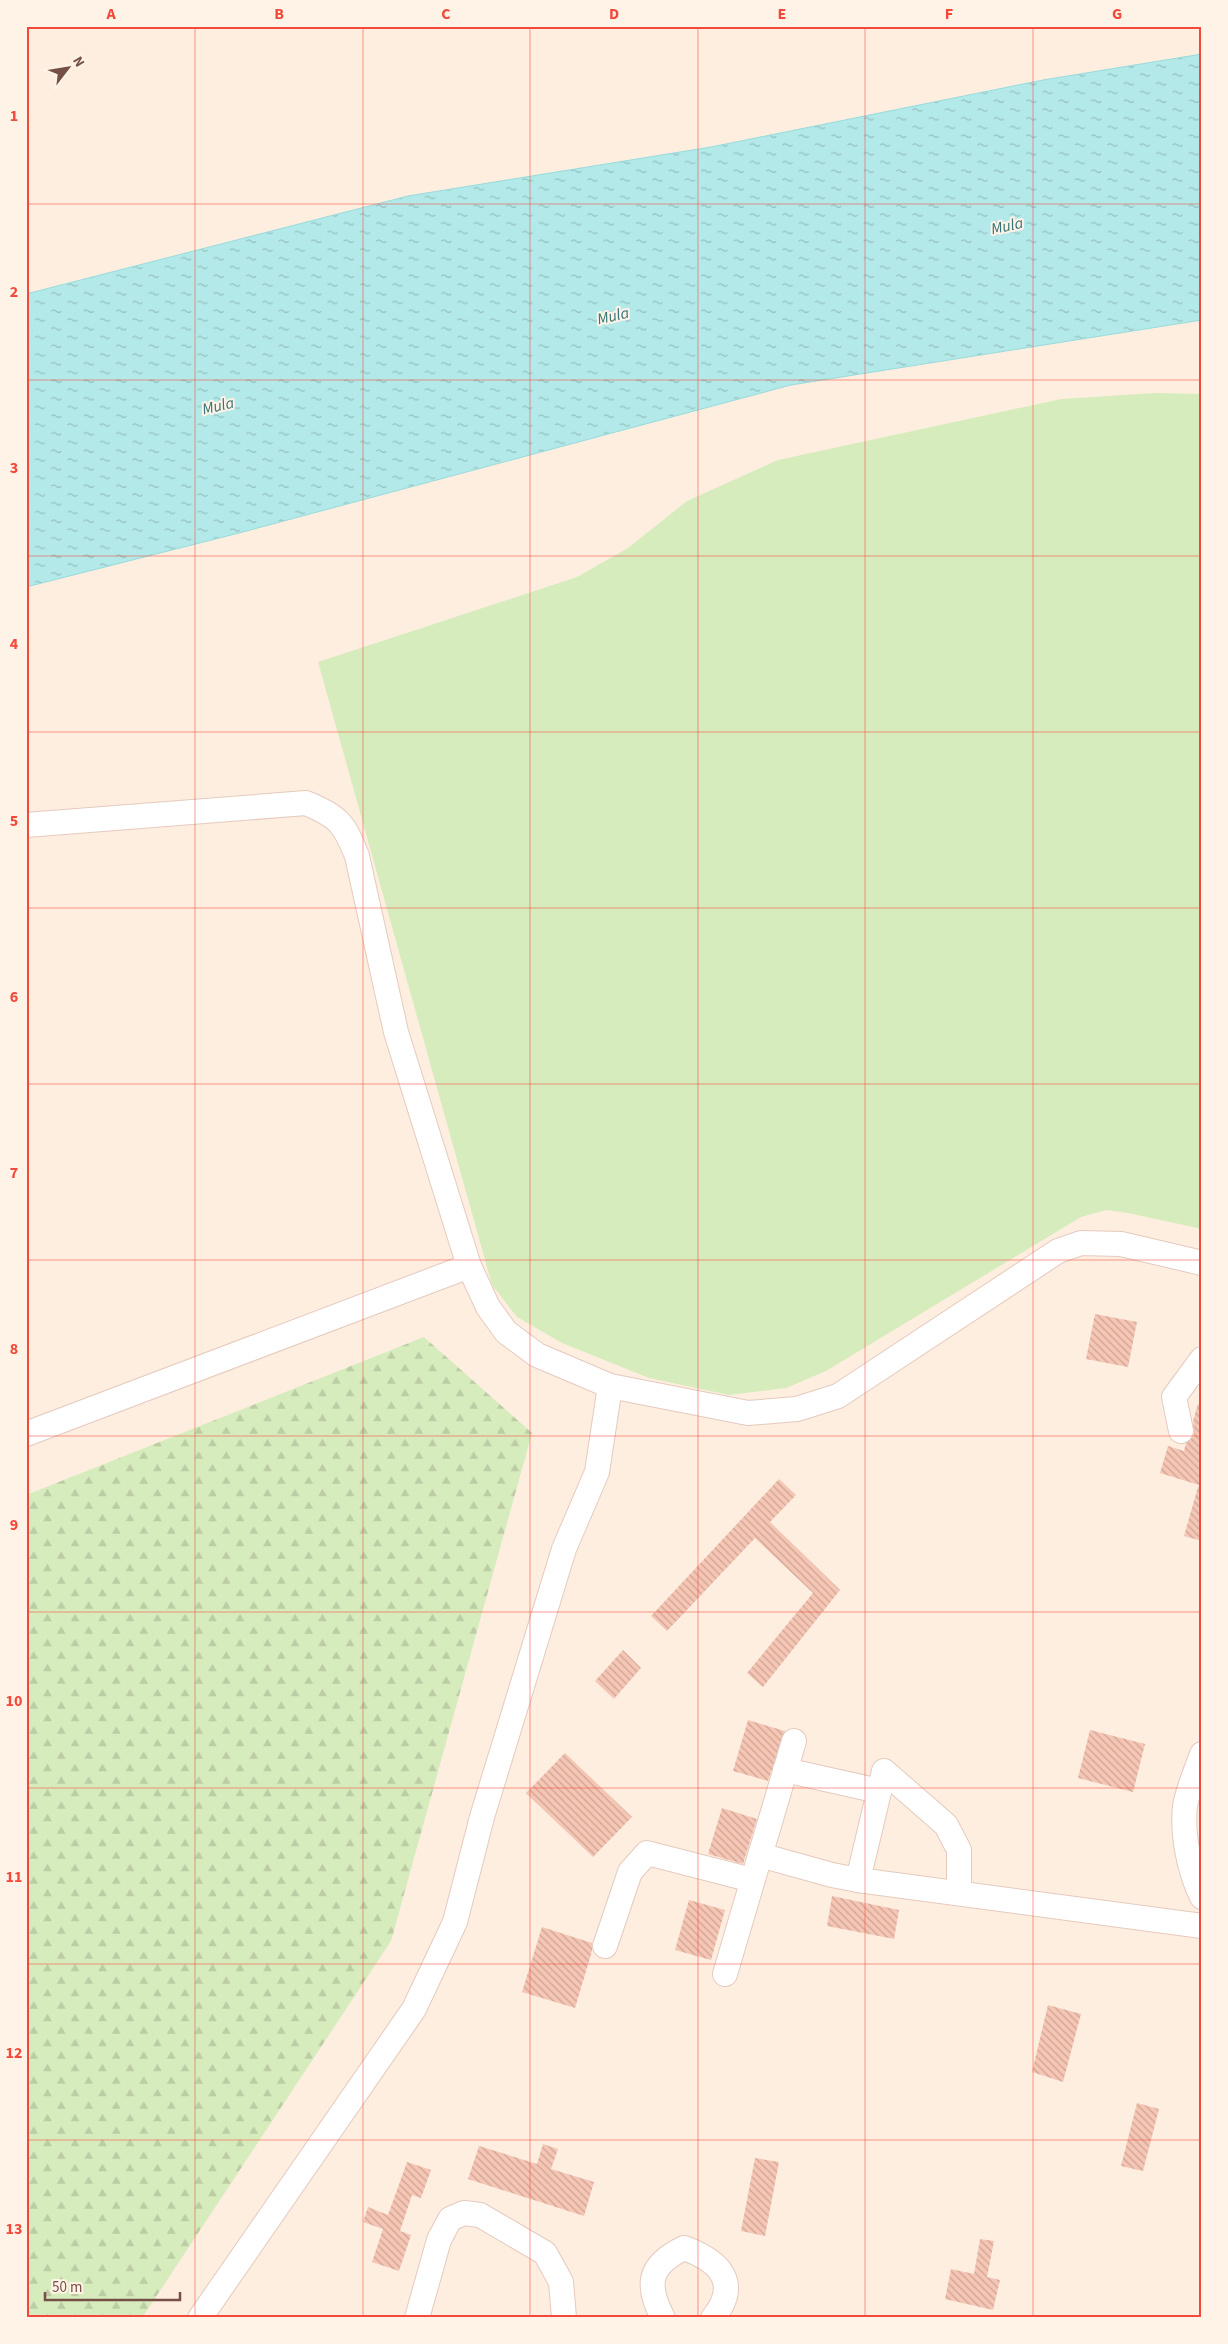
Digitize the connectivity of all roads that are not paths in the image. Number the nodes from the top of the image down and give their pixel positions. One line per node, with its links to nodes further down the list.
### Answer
1 (26, 825): 3 (lane)
2 (1202, 1263): 5 (lane)
3 (469, 1266): 5 (lane); 7 (lane)
4 (1202, 1359): 6 (lane)
5 (610, 1386): 20 (lane)
6 (1181, 1431)
7 (26, 1434)
8 (794, 1741): 10 (lane)
9 (1202, 1754): 16 (lane)
10 (785, 1770): 11 (lane); 12 (lane)
11 (879, 1791): 14 (lane); 15 (lane)
12 (760, 1855): 13 (lane); 14 (lane)
13 (752, 1880): 18 (lane); 19 (lane)
14 (858, 1880): 15 (lane)
15 (959, 1894): 17 (lane)
16 (1202, 1897)
17 (1202, 1926)
18 (606, 1946)
19 (725, 1974)
20 (200, 2318)
21 (417, 2318): 22 (lane)
22 (564, 2318)
23 (663, 2318): 24 (lane)
24 (713, 2318)

